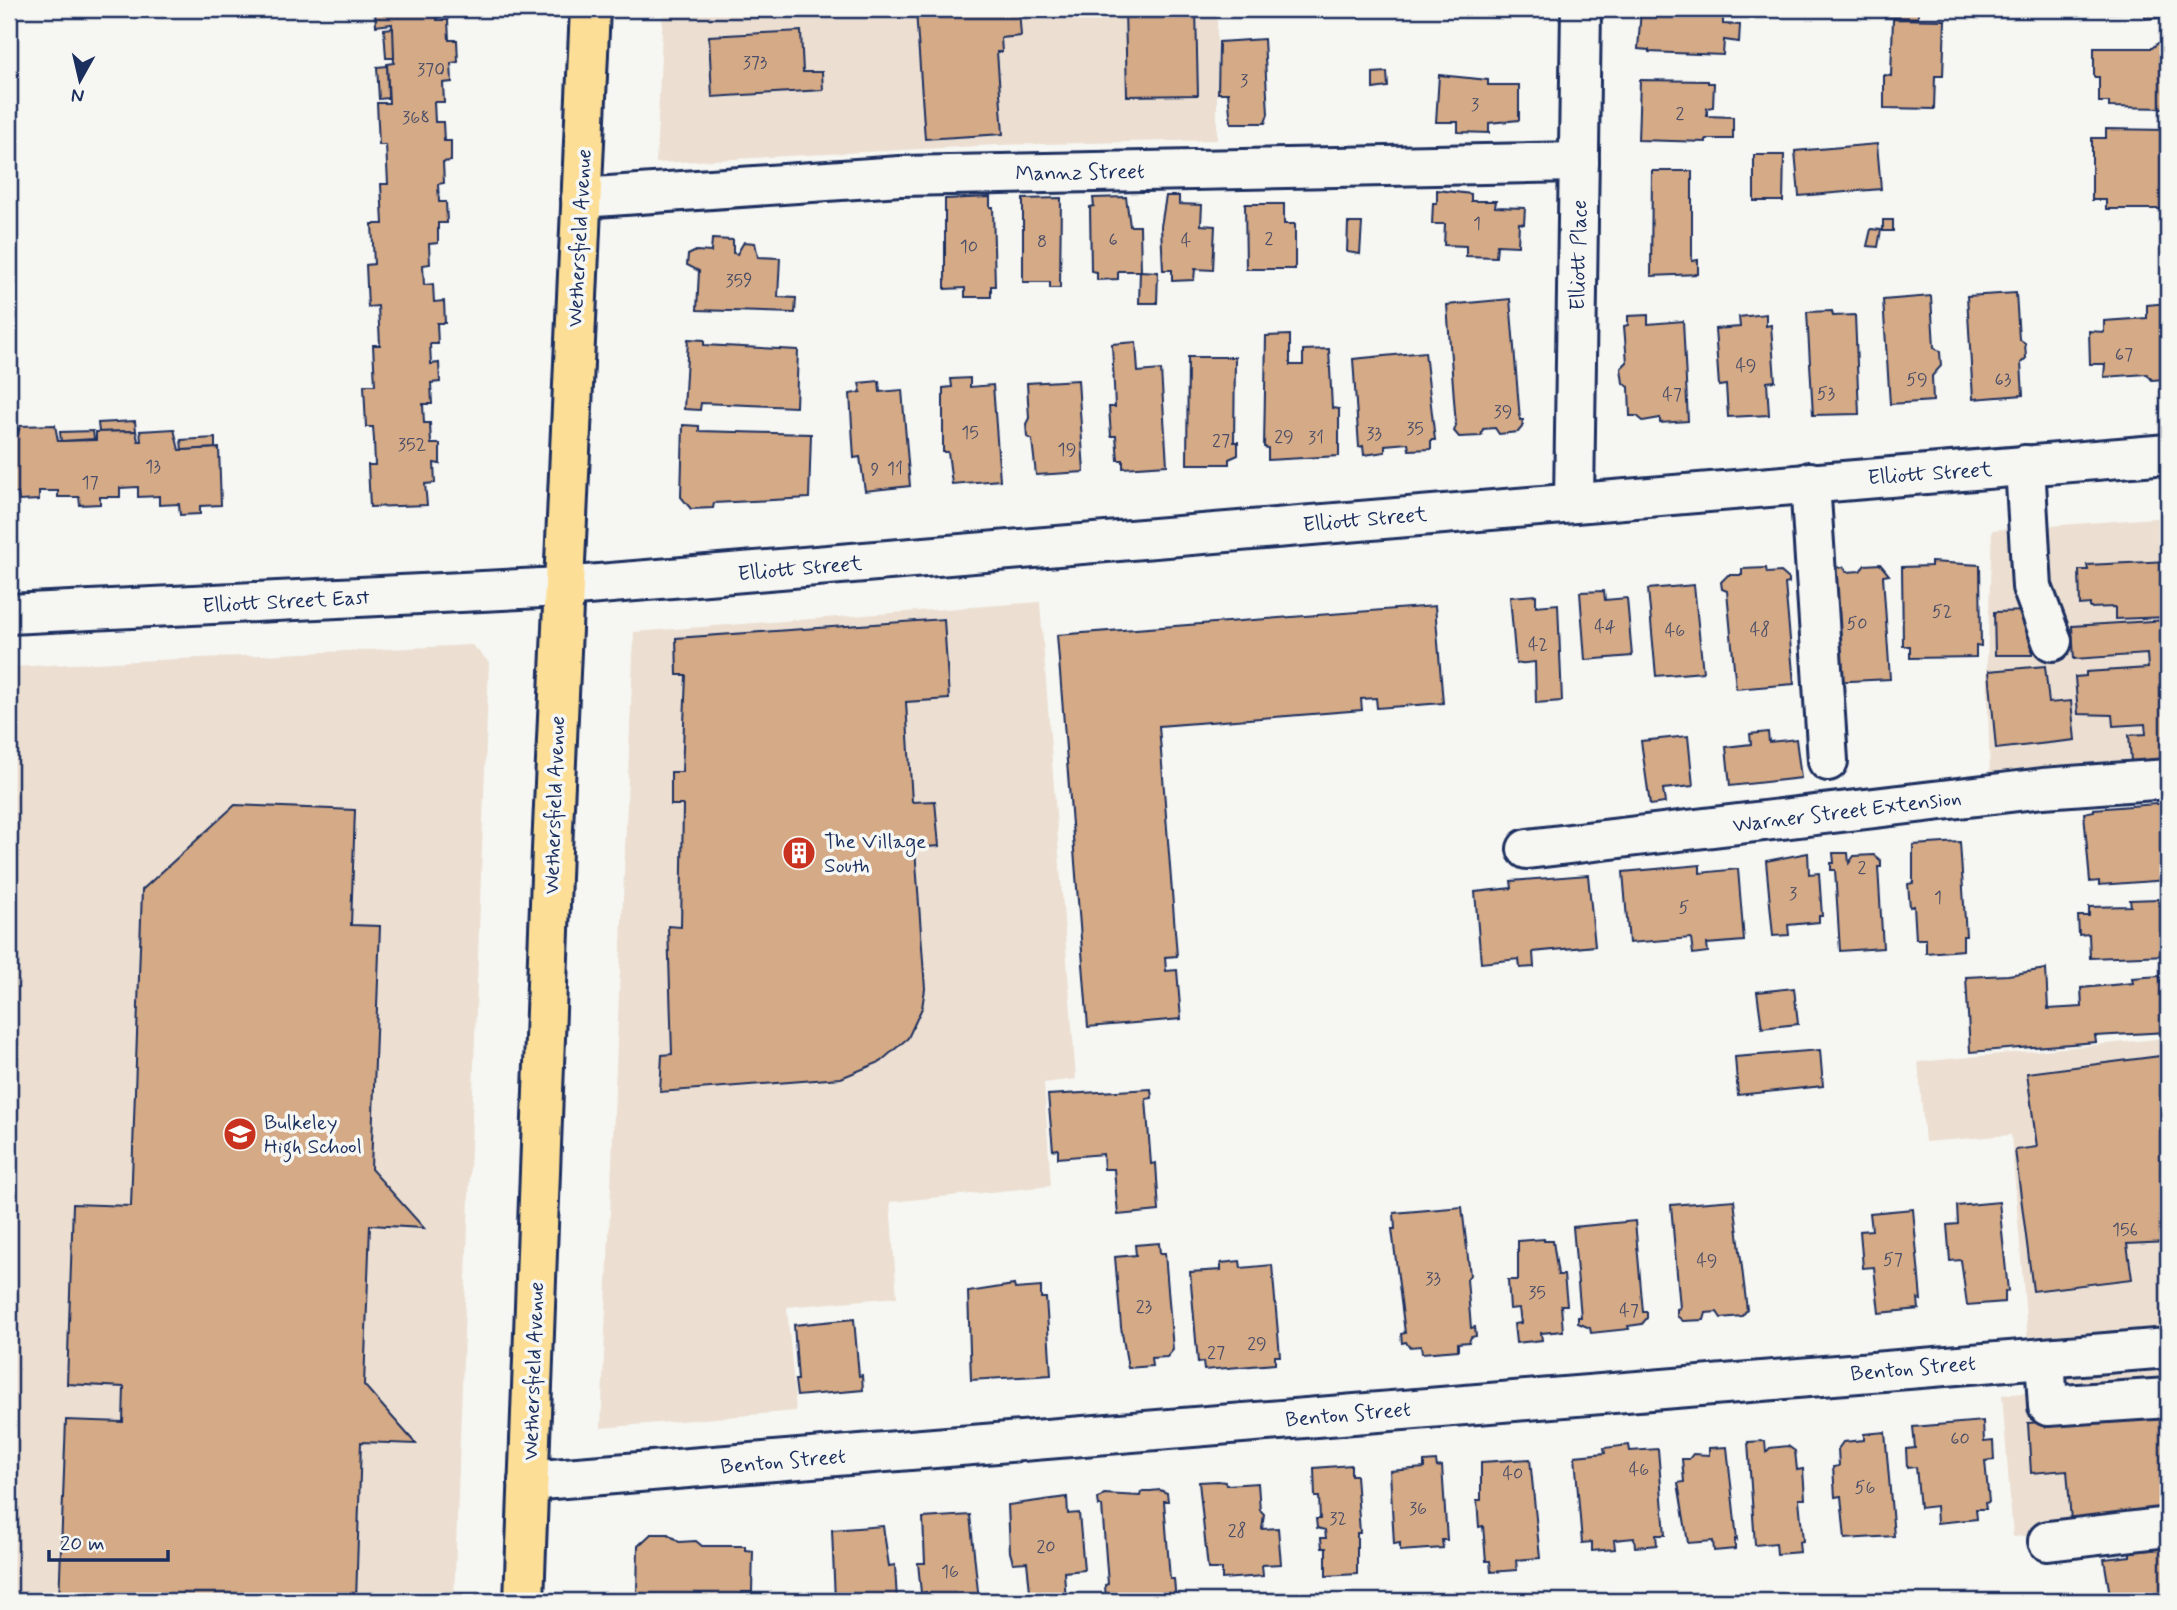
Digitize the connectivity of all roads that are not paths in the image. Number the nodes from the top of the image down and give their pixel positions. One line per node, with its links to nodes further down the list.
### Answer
1 (590, 9): 4 (main road, Wethersfield Avenue)
2 (1581, 9): 3 (street, Elliott Place)
3 (1579, 162): 4 (street, Mannz Street); 8 (street, Elliott Place)
4 (581, 198): 9 (main road, Wethersfield Avenue)
5 (2168, 454): 6 (street, Elliott Street)
6 (2025, 465): 7 (street, Elliott Street); 11 (street)
7 (1810, 482): 8 (street, Elliott Street); 12 (street)
8 (1574, 501): 9 (street, Elliott Street)
9 (563, 587): 10 (street, Elliott Street East); 18 (main road, Wethersfield Avenue)
10 (9, 614)
11 (2052, 641)
12 (1828, 761)
13 (2168, 779): 14 (street, Warner Street Extension)
14 (1527, 849)
15 (2168, 1348): 16 (street, Benton Street)
16 (2045, 1358): 17 (street); 18 (street, Benton Street)
17 (2168, 1398)
18 (528, 1481): 21 (main road, Wethersfield Avenue)
19 (2168, 1527): 20 (street)
20 (2048, 1541)
21 (524, 1601)

